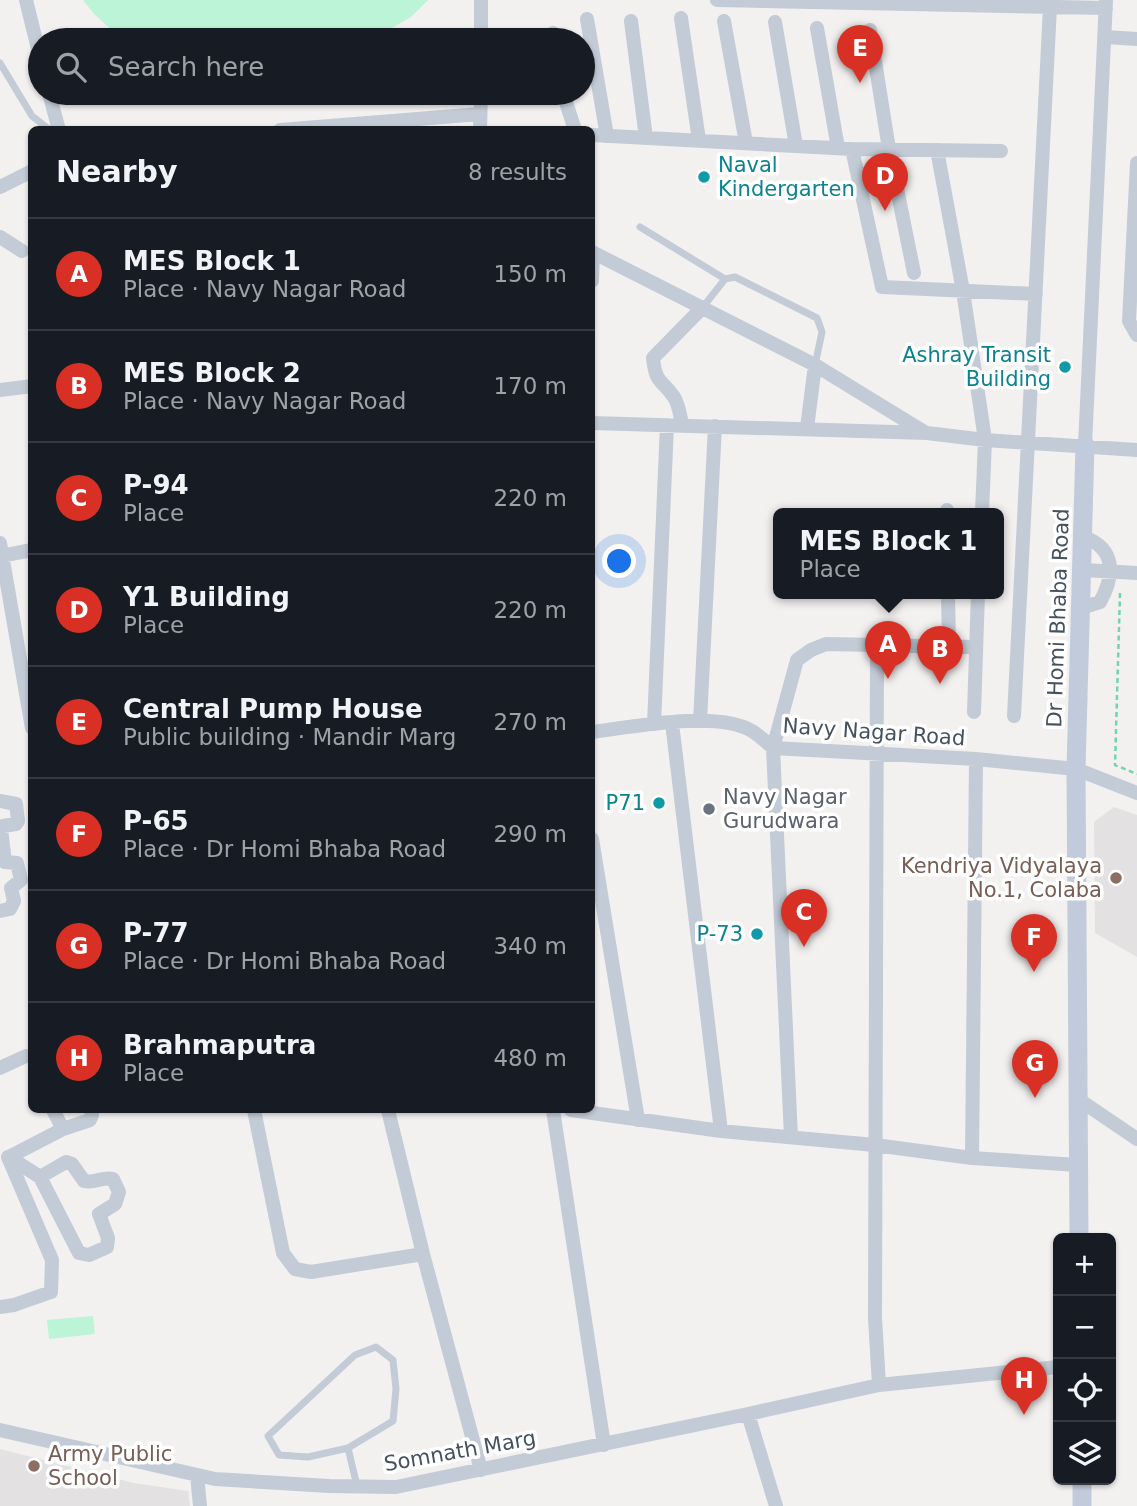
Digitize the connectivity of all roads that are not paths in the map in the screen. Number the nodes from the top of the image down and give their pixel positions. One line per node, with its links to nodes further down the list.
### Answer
1 (26, 0): 11 (street)
2 (481, 0): 12 (street)
3 (717, 0): 5 (street)
4 (1106, 4): 5 (street); 16 (street, Dr Homi Bhaba Road)
5 (1050, 7): 49 (street)
6 (681, 18): 32 (street)
7 (587, 19): 13 (street)
8 (631, 21): 31 (street)
9 (724, 21): 33 (street)
10 (775, 22): 34 (street)
11 (33, 28)
12 (481, 28)
13 (589, 28)
14 (817, 28): 35 (street)
15 (870, 30): 36 (street)
16 (1105, 37): 17 (street); 62 (street, Dr Homi Bhaba Road)
17 (1137, 39)
18 (0, 63): 24 (lane)
19 (595, 66): 30 (street)
20 (52, 105): 25 (street)
21 (480, 105): 23 (street)
22 (567, 105): 28 (street)
23 (480, 114): 26 (street); 27 (street)
24 (45, 126)
25 (58, 126)
26 (331, 126)
27 (480, 126)
28 (574, 126)
29 (595, 135): 30 (street)
30 (607, 136): 31 (street)
31 (646, 138): 32 (street)
32 (699, 141): 33 (street)
33 (746, 143): 34 (street)
34 (796, 146): 35 (street)
35 (845, 148): 36 (street); 48 (street)
36 (889, 149): 37 (street); 46 (street)
37 (937, 150): 38 (street); 48 (street)
38 (1001, 151)
39 (1137, 163): 51 (street)
40 (28, 173): 41 (street)
41 (0, 187)
42 (640, 227): 47 (lane)
43 (0, 237): 44 (street)
44 (22, 251)
45 (595, 253): 50 (street)
46 (914, 273)
47 (724, 279): 50 (lane); 52 (lane)
48 (963, 291): 49 (street); 60 (street)
49 (1036, 294): 61 (street)
50 (703, 307): 52 (street); 56 (street)
51 (1137, 335)
52 (815, 365): 58 (street); 59 (street)
53 (28, 386): 54 (street)
54 (0, 390)
55 (595, 423): 56 (street)
56 (674, 425): 57 (street); 82 (street)
57 (715, 426): 58 (street); 80 (street)
58 (807, 428): 59 (street)
59 (927, 433): 60 (street)
60 (985, 440): 61 (street); 64 (street)
61 (1027, 442): 62 (street); 79 (street)
62 (1085, 445): 63 (street); 65 (street, Dr Homi Bhaba Road)
63 (1137, 450)
64 (982, 508)
65 (1084, 537): 68 (street, Dr Homi Bhaba Road); 69 (street)
66 (28, 550): 67 (street)
67 (1, 551): 77 (street)
68 (1083, 570): 69 (street); 73 (street, Dr Homi Bhaba Road)
69 (1116, 571): 70 (street); 73 (street)
70 (1137, 573)
71 (948, 599): 75 (street)
72 (978, 599): 76 (street)
73 (1082, 608): 87 (street, Dr Homi Bhaba Road)
74 (877, 645): 75 (street); 84 (street); 85 (street)
75 (948, 647): 76 (street)
76 (975, 647): 78 (street)
77 (28, 705)
78 (974, 712)
79 (1014, 716)
80 (700, 722): 81 (street, Navy Nagar Road); 84 (street, Navy Nagar Road)
81 (672, 723): 82 (street, Navy Nagar Road); 103 (street)
82 (653, 724): 83 (street, Navy Nagar Road)
83 (595, 732)
84 (773, 748): 85 (street, Navy Nagar Road); 104 (street)
85 (876, 754): 86 (street, Navy Nagar Road); 106 (street)
86 (976, 759): 87 (street, Navy Nagar Road); 108 (street)
87 (1076, 769): 88 (street, Navy Nagar Road); 94 (street, Dr Homi Bhaba Road)
88 (1137, 793)
89 (0, 801): 91 (street)
90 (595, 857): 101 (street)
91 (0, 911)
92 (28, 1059): 93 (street)
93 (0, 1068)
94 (1078, 1099): 105 (street); 109 (street, Dr Homi Bhaba Road)
95 (55, 1113): 102 (street)
96 (91, 1113): 102 (street)
97 (255, 1113): 112 (street)
98 (389, 1113): 112 (street)
99 (553, 1113): 118 (street)
100 (589, 1113): 101 (street)
101 (638, 1121): 103 (street)
102 (63, 1129): 107 (street)
103 (721, 1131): 104 (street)
104 (791, 1138): 106 (street)
105 (1137, 1139)
106 (875, 1145): 108 (street); 115 (street)
107 (4, 1156): 110 (street); 113 (street)
108 (972, 1157): 109 (street)
109 (1078, 1165): 111 (street, Dr Homi Bhaba Road)
110 (40, 1177): 110 (street)
111 (1079, 1233)
112 (423, 1254): 120 (street)
113 (0, 1307)
114 (1053, 1368): 115 (street, Somnath Marg)
115 (879, 1385): 116 (street, Somnath Marg)
116 (748, 1414): 118 (street, Somnath Marg); 125 (street)
117 (0, 1430): 121 (street, Somnath Marg)
118 (604, 1445): 120 (street, Somnath Marg)
119 (348, 1448): 119 (lane); 123 (lane)
120 (481, 1470): 123 (street, Somnath Marg)
121 (197, 1475): 123 (street, Somnath Marg); 124 (street)
122 (1082, 1485): 126 (street)
123 (357, 1487)
124 (200, 1506)
125 (776, 1506)
126 (1082, 1506)

